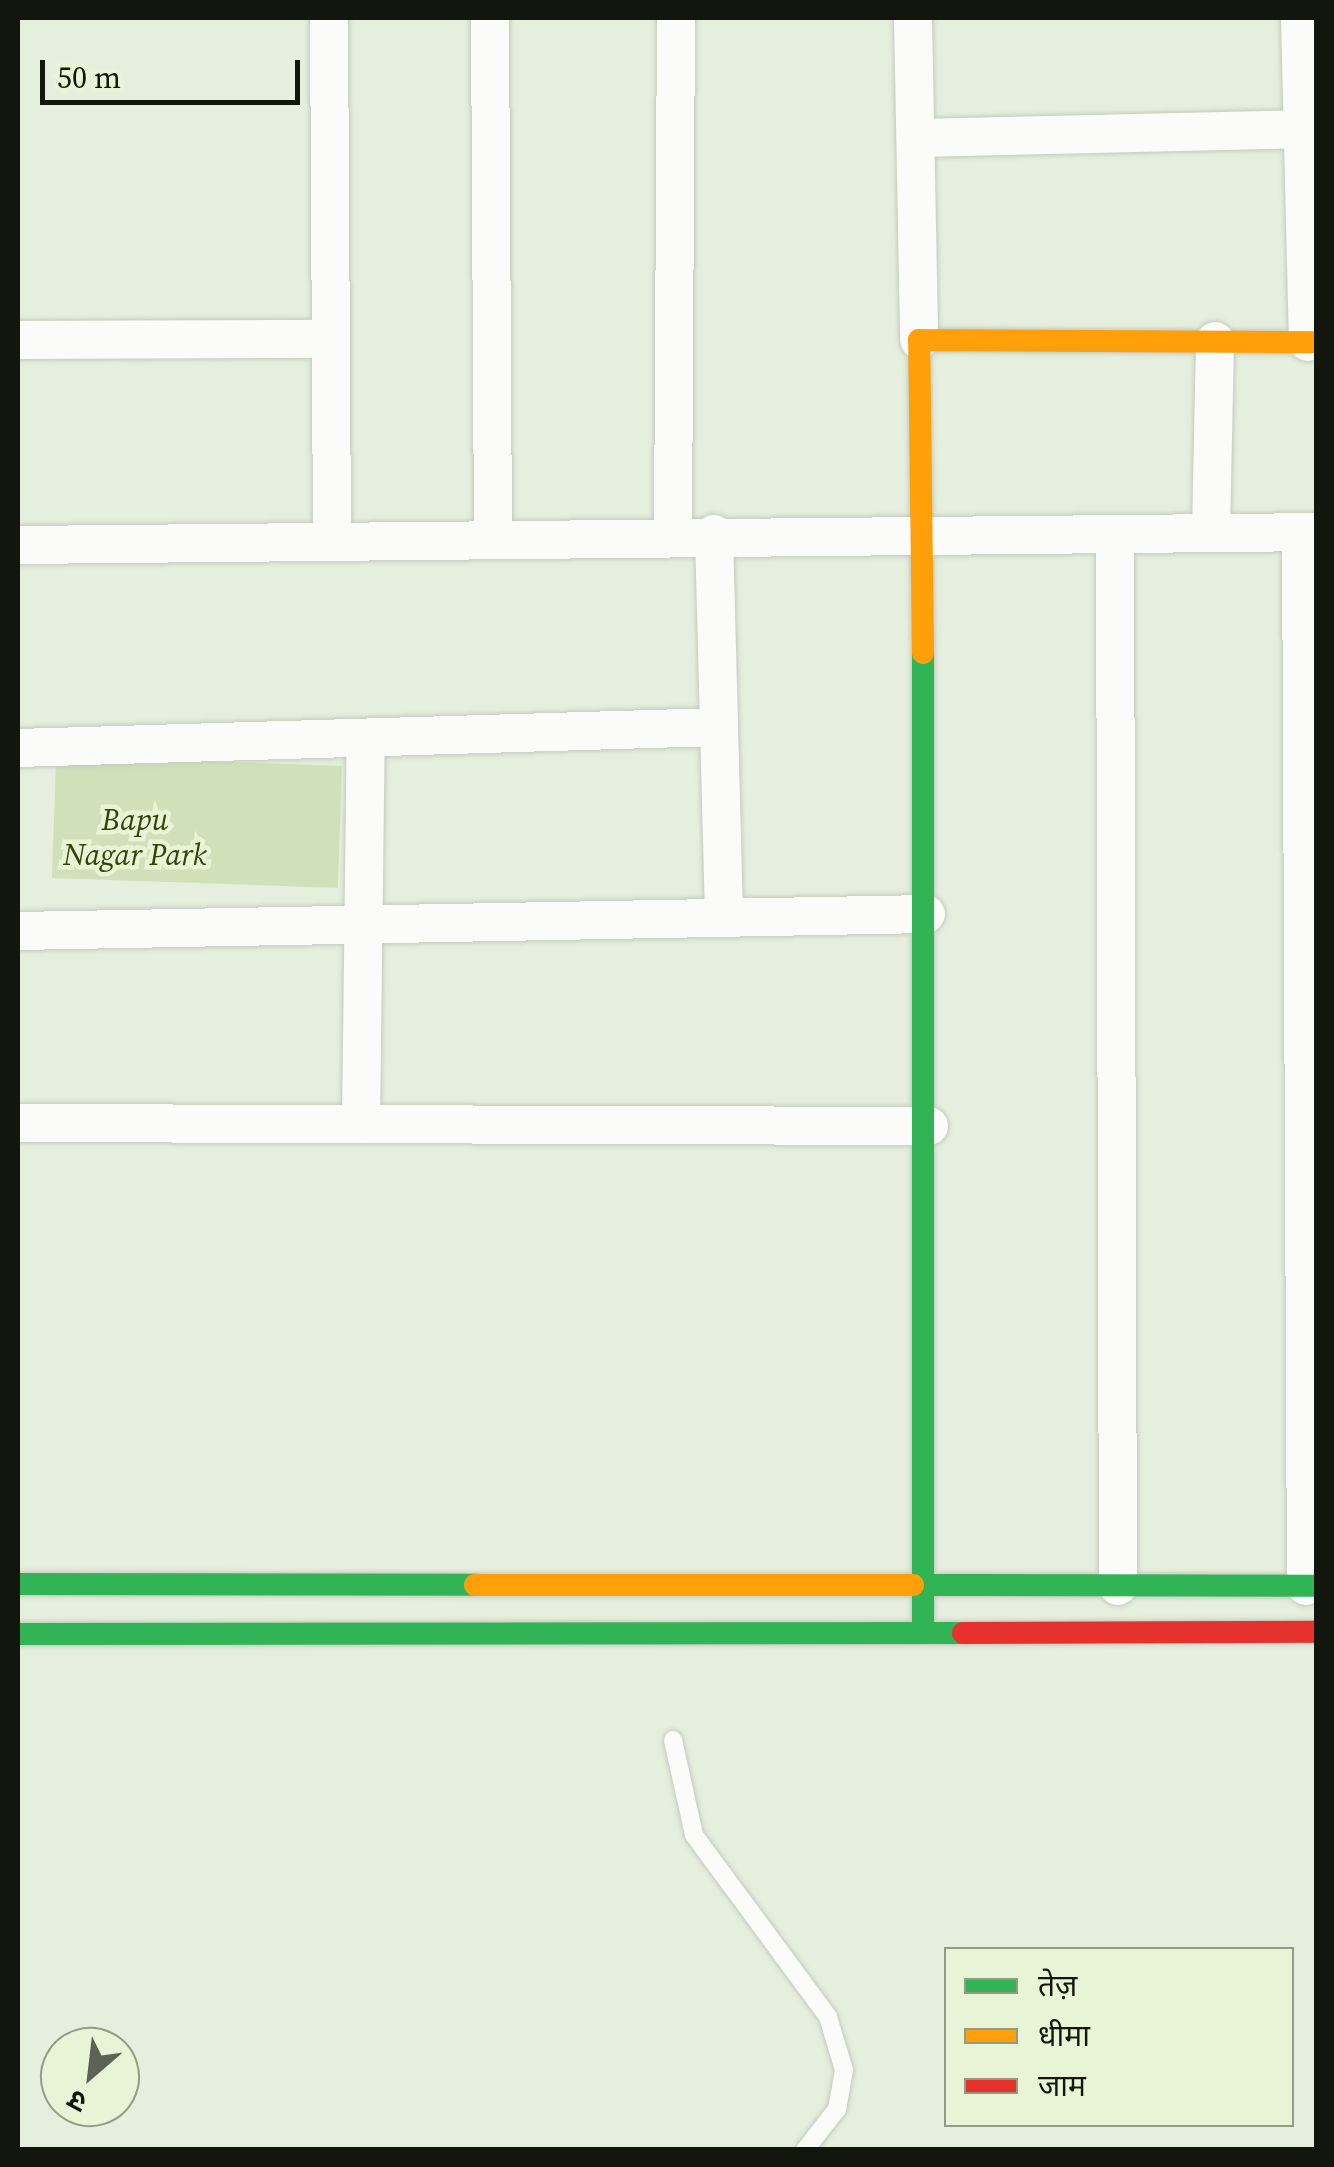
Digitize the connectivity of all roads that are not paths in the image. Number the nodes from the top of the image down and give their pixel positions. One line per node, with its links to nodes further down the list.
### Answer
1 (329, 18): 8 (street)
2 (490, 18): 19 (street)
3 (676, 18): 15 (street)
4 (913, 18): 7 (street)
5 (1300, 18): 6 (street)
6 (1300, 129): 7 (street); 12 (street)
7 (916, 138): 10 (street)
8 (328, 339): 9 (street); 20 (street)
9 (18, 340)
10 (920, 340): 11 (main road); 18 (main road)
11 (1215, 341): 12 (main road); 13 (street)
12 (1312, 342)
13 (1211, 532): 14 (street); 17 (street)
14 (1309, 532): 35 (street)
15 (673, 534): 16 (street); 19 (street)
16 (714, 534): 18 (street); 22 (street)
17 (1115, 534): 18 (street); 34 (street)
18 (919, 536): 25 (main road)
19 (493, 537): 20 (street)
20 (332, 539): 21 (street)
21 (18, 545)
22 (719, 727): 23 (street); 26 (street)
23 (366, 741): 24 (street); 27 (street)
24 (18, 748)
25 (926, 914): 26 (street); 31 (main road)
26 (724, 917): 27 (street)
27 (360, 924): 28 (street); 30 (street)
28 (18, 930)
29 (18, 1123): 30 (street)
30 (361, 1124): 31 (street)
31 (929, 1126): 32 (main road)
32 (923, 1582): 33 (main road); 34 (main road); 36 (main road)
33 (18, 1584)
34 (1118, 1586): 35 (main road)
35 (1311, 1586)
36 (922, 1630): 37 (main road); 38 (main road)
37 (1316, 1632)
38 (18, 1634)
39 (674, 1740): 40 (lane)
40 (806, 2150)

